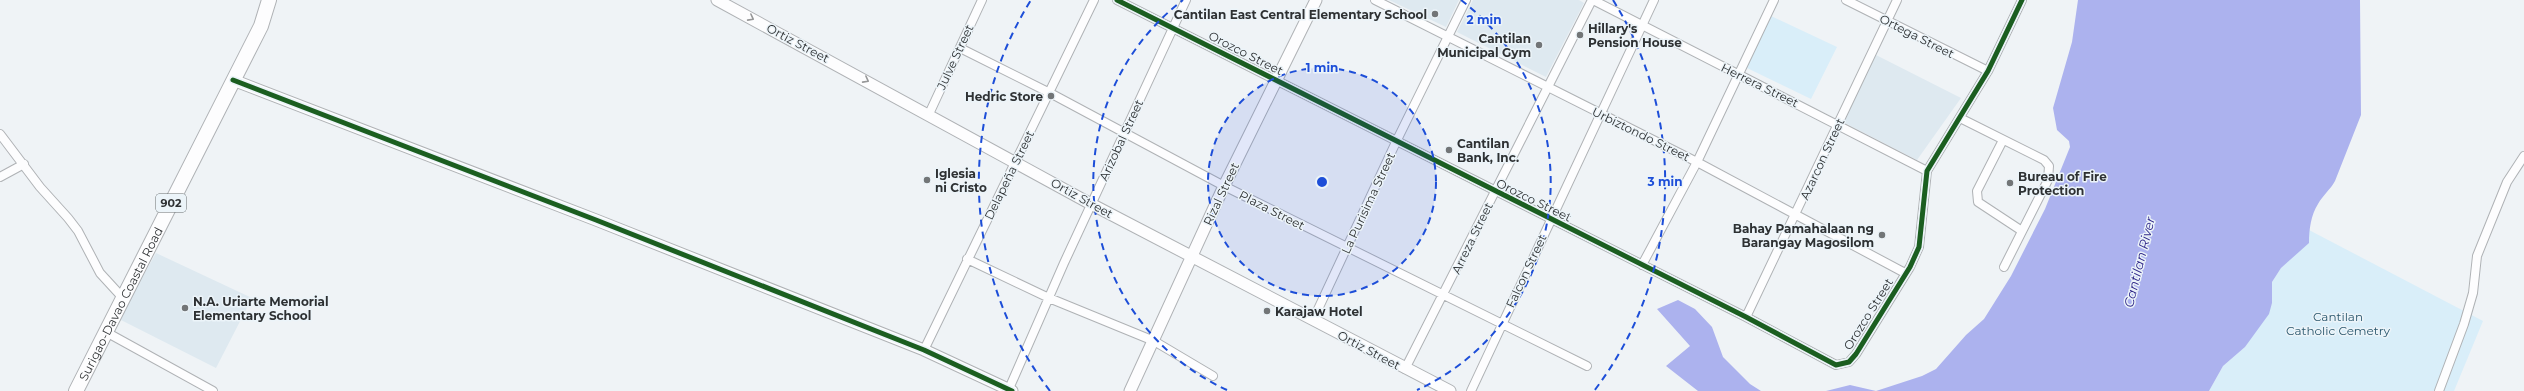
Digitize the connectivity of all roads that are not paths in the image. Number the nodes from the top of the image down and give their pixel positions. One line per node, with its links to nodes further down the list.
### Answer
1 (273, 0): 16 (street)
2 (717, 0): 28 (street, Ortiz Street, one-way to 28)
3 (982, 0): 21 (street, Julve Street)
4 (1094, 0): 27 (street, Delapeña Street)
5 (1117, 0): 19 (street, Orozco Street)
6 (1186, 0): 19 (street, Arizobal Street)
7 (1316, 0): 25 (street, Rizal Street)
8 (1375, 0): 20 (street, Urbiztondo Street)
9 (1466, 0): 20 (street, La Purisima Street)
10 (1593, 0): 18 (street, Herrera Street); 26 (street, Arreza Street)
11 (1654, 0): 18 (street, Falcon Street)
12 (1774, 0): 23 (street)
13 (1846, 0): 17 (street, Ortega Street)
14 (1897, 0): 17 (street, Azarcon Street)
15 (2022, 0): 22 (street)
16 (267, 7): 24 (highway, Surigao-Davao Coastal Road / 902)
17 (1887, 20): 22 (street, Ortega Street); 31 (street, Azarcon Street)
18 (1642, 24): 23 (street, Herrera Street); 29 (street, Falcon Street)
19 (1173, 28): 25 (street, Orozco Street); 33 (street, Arizobal Street)
20 (1449, 36): 26 (street, Urbiztondo Street); 35 (street, La Purisima Street)
21 (960, 48): 27 (street, Plaza Street); 28 (street, Julve Street)
22 (1988, 71): 30 (street)
23 (1739, 75): 31 (street, Herrera Street); 38 (street)
24 (233, 80): 55 (highway, Surigao-Davao Coastal Road / 902); 62 (street)
25 (1276, 80): 35 (street, Orozco Street); 42 (street, Rizal Street)
26 (1548, 86): 29 (street, Urbiztondo Street); 43 (street, Arreza Street)
27 (1050, 93): 33 (street, Plaza Street); 37 (street, Delapeña Street)
28 (929, 114): 37 (street, Ortiz Street)
29 (1601, 115): 38 (street, Urbiztondo Street); 46 (street, Falcon Street)
30 (1960, 118): 34 (street); 40 (street)
31 (1838, 124): 40 (street, Herrera Street); 45 (street, Azarcon Street)
32 (0, 134): 39 (street)
33 (1125, 134): 42 (street, Plaza Street); 44 (street, Arizobal Street)
34 (2004, 140): 47 (street); 47 (street)
35 (1396, 142): 43 (street, Orozco Street); 48 (street, La Purisima Street)
36 (2524, 156): 72 (street)
37 (1015, 161): 44 (street, Ortiz Street); 50 (street, Delapeña Street)
38 (1697, 162): 45 (street, Urbiztondo Street); 51 (street)
39 (24, 164): 41 (street); 55 (street)
40 (1927, 171): 53 (street, Orozco Street)
41 (0, 177)
42 (1224, 186): 48 (street, Plaza Street); 49 (street, Rizal Street)
43 (1495, 192): 46 (street, Orozco Street); 54 (street, Arreza Street)
44 (1091, 204): 49 (street, Ortiz Street); 56 (street, Arizobal Street)
45 (1796, 215): 53 (street, Urbiztondo Street); 57 (street, Azarcon Street)
46 (1550, 218): 51 (street, Orozco Street); 59 (street, Falcon Street)
47 (2022, 231): 52 (street)
48 (1348, 248): 54 (street, Plaza Street); 58 (street, La Purisima Street)
49 (1192, 256): 58 (street, Ortiz Street); 61 (street, Rizal Street)
50 (967, 259): 56 (street); 62 (street, Delapeña Street)
51 (1642, 265): 57 (street, Orozco Street)
52 (2004, 267)
53 (1905, 273): 57 (street, Orozco Street)
54 (1443, 296): 59 (street, Plaza Street); 64 (street, Arreza Street)
55 (122, 297): 60 (highway, Surigao-Davao Coastal Road / 902)
56 (1049, 298): 61 (street); 66 (street, Arizobal Street)
57 (1746, 317)
58 (1313, 320): 64 (street, Ortiz Street)
59 (1501, 325): 63 (street, Plaza Street); 71 (street, Falcon Street)
60 (106, 332): 67 (highway, Surigao-Davao Coastal Road / 902); 68 (street)
61 (1154, 341): 65 (street); 69 (street, Rizal Street)
62 (924, 350): 66 (street)
63 (1588, 366)
64 (1405, 369): 70 (street, Ortiz Street)
65 (1213, 376)
66 (1010, 390)
67 (76, 391)
68 (212, 391)
69 (1130, 391)
70 (1450, 391)
71 (1471, 391)
72 (2439, 391)

